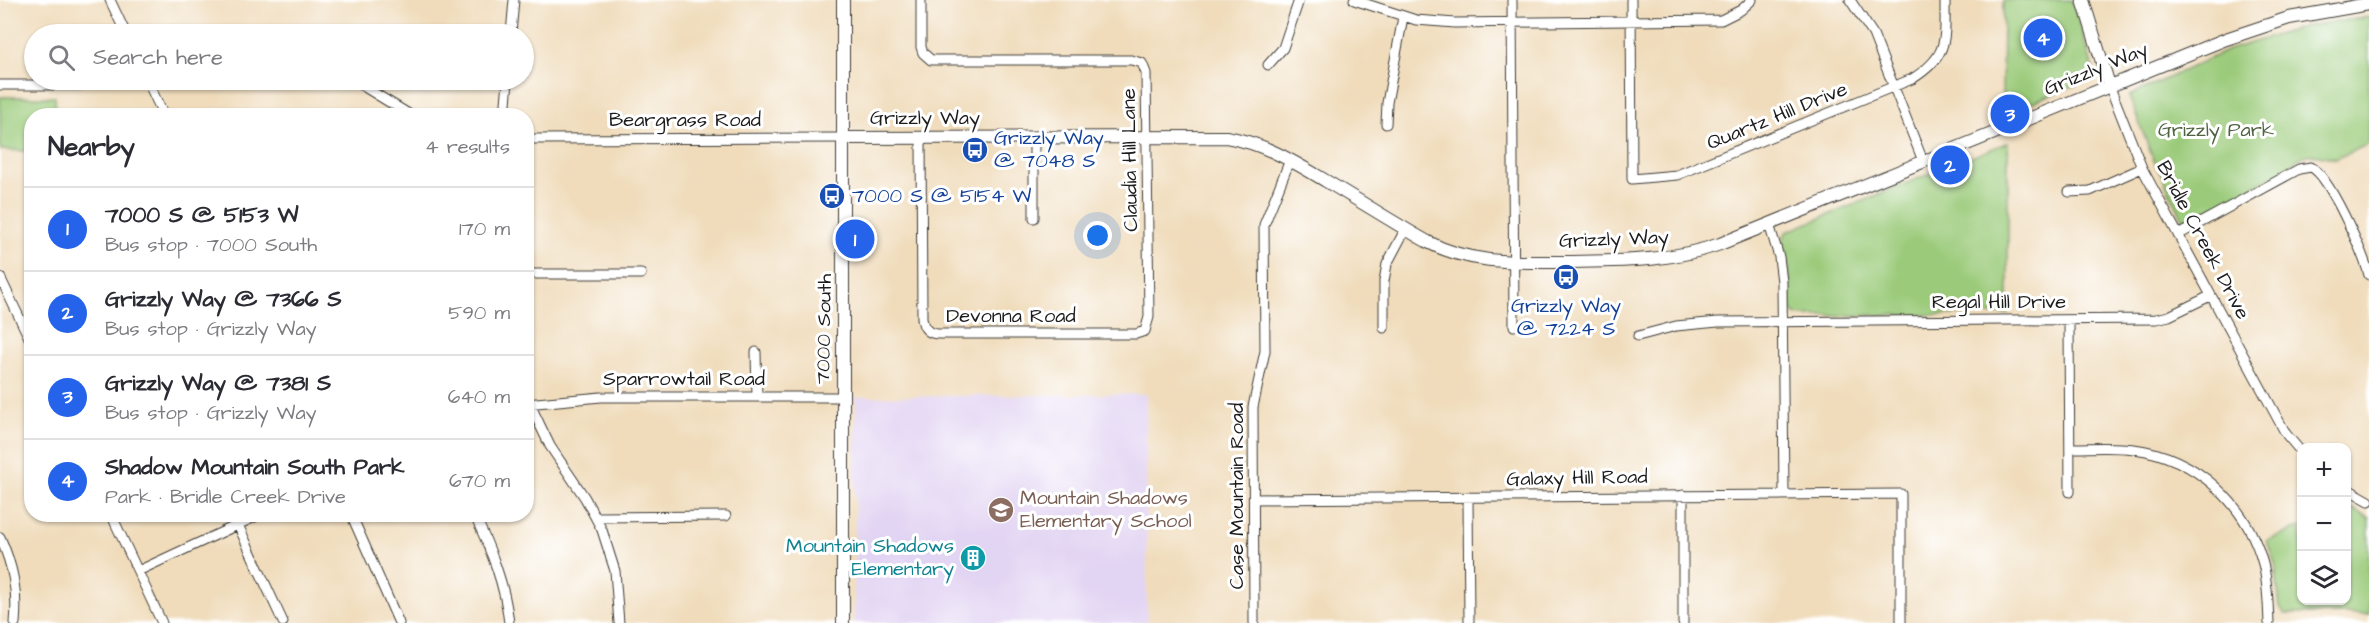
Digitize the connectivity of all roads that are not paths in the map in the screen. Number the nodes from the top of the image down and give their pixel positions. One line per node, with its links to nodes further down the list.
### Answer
1 (110, 0): 17 (street)
2 (514, 0): 18 (street)
3 (843, 0): 33 (street, 7000 South)
4 (921, 0): 32 (street, Claudia Hill Lane)
5 (1299, 0): 19 (street)
6 (1354, 0): 14 (street)
7 (1512, 0): 16 (street)
8 (1631, 0): 15 (street)
9 (1752, 0): 15 (street)
10 (1850, 0): 23 (street)
11 (1945, 0): 23 (street, Quartz Hill Drive)
12 (2083, 0): 22 (street, Bridle Creek Drive)
13 (2369, 4): 22 (street, Grizzly Way)
14 (1403, 17): 16 (street); 30 (street)
15 (1632, 21): 16 (street); 23 (street, Quartz Hill Drive)
16 (1512, 22): 44 (street)
17 (121, 24)
18 (513, 24)
19 (1268, 66)
20 (0, 85): 21 (street)
21 (24, 85)
22 (2109, 85): 37 (street, Grizzly Way); 38 (street, Bridle Creek Drive)
23 (1895, 87): 37 (street)
24 (152, 90): 27 (street)
25 (369, 90): 28 (street)
26 (507, 90): 29 (street)
27 (160, 108)
28 (399, 108)
29 (506, 108)
30 (1386, 124)
31 (1034, 137): 32 (street, Grizzly Way); 34 (street, Grizzly Way); 40 (street)
32 (1148, 137): 36 (street, Grizzly Way); 55 (street, Claudia Hill Lane)
33 (843, 138): 34 (street, Grizzly Way); 35 (street, Beargrass Road); 59 (street, 7000 South)
34 (921, 138): 55 (street, Devonna Road)
35 (534, 139)
36 (1290, 160): 42 (street, Grizzly Way); 69 (street, Case Mountain Road)
37 (1923, 161): 41 (street, Grizzly Way)
38 (2142, 168): 39 (street); 43 (street, Bridle Creek Drive)
39 (2069, 192)
40 (1034, 218)
41 (1769, 224): 44 (street, Grizzly Way); 51 (street)
42 (1406, 228): 44 (street, Grizzly Way); 54 (street)
43 (2178, 236): 47 (street); 49 (street, Bridle Creek Drive)
44 (1514, 262): 52 (street)
45 (534, 274): 46 (street)
46 (641, 274)
47 (2369, 275)
48 (0, 277): 53 (street)
49 (2210, 296): 50 (street, Regal Hill Drive); 63 (street, Bridle Creek Drive)
50 (2069, 320): 51 (street, Regal Hill Drive); 62 (street)
51 (1782, 322): 56 (street, Regal Hill Drive); 67 (street)
52 (1514, 326)
53 (24, 327)
54 (1384, 328)
55 (1145, 331)
56 (1638, 336)
57 (756, 352): 58 (street)
58 (757, 397): 59 (street, Sparrowtail Road); 60 (street, Sparrowtail Road)
59 (843, 397): 86 (street, 7000 South)
60 (534, 401)
61 (534, 415): 72 (street)
62 (2070, 448): 65 (street); 91 (street)
63 (2297, 448)
64 (2351, 491): 70 (street)
65 (2070, 492)
66 (1683, 495): 67 (street, Galaxy Hill Road); 68 (street, Galaxy Hill Road); 89 (street)
67 (1784, 495): 90 (street, Galaxy Hill Road)
68 (1468, 497): 69 (street, Galaxy Hill Road); 88 (street)
69 (1254, 499): 87 (street, Case Mountain Road)
70 (2369, 501)
71 (726, 516): 72 (street)
72 (595, 517): 85 (street)
73 (115, 522): 79 (street)
74 (244, 522): 77 (street)
75 (355, 522): 83 (street)
76 (478, 522): 84 (street)
77 (238, 525): 79 (street); 80 (street)
78 (0, 537): 81 (street)
79 (138, 571): 82 (street)
80 (283, 622)
81 (15, 623)
82 (162, 623)
83 (399, 623)
84 (510, 623)
85 (619, 623)
86 (843, 623)
87 (1254, 623)
88 (1469, 623)
89 (1683, 623)
90 (1900, 623)
91 (2269, 623)

